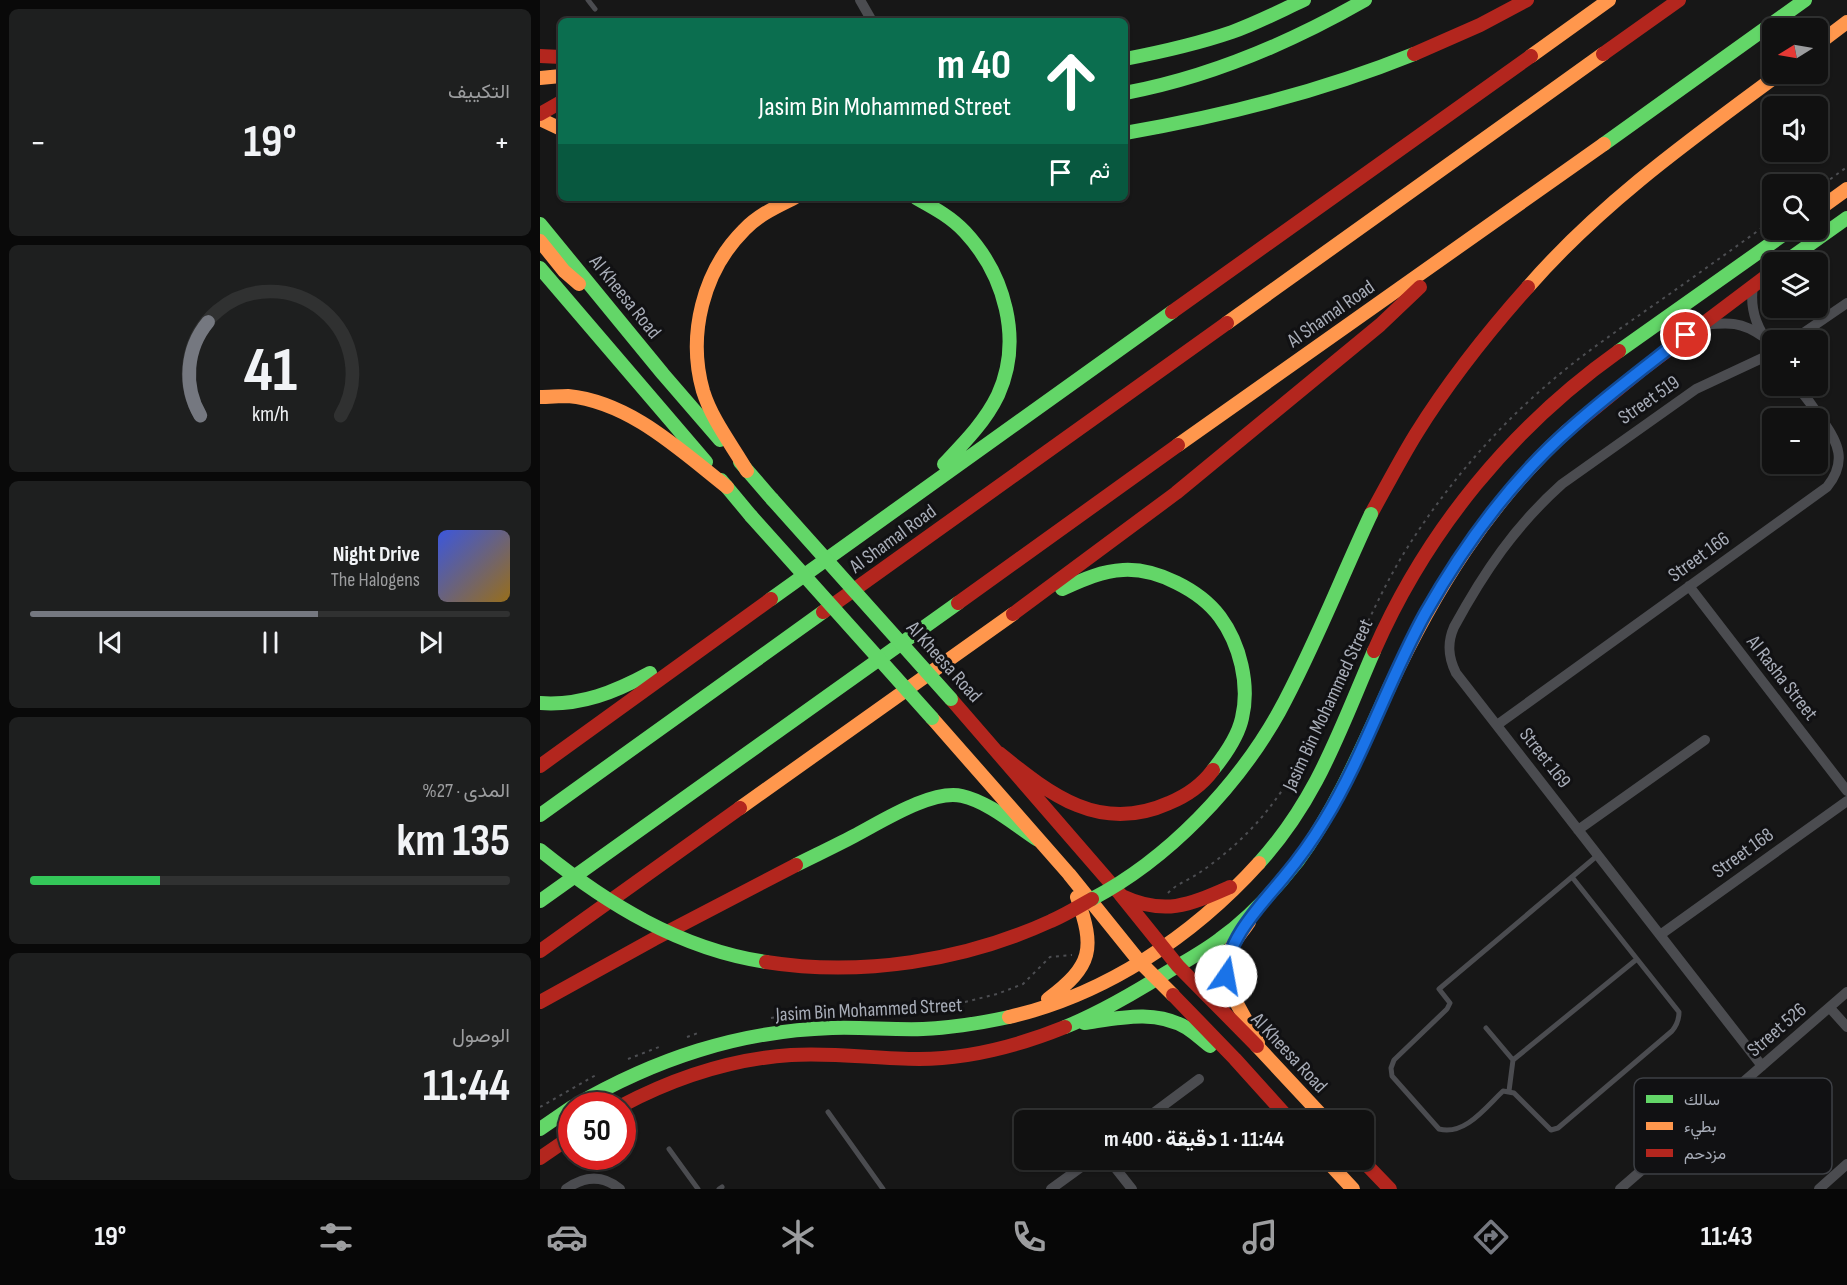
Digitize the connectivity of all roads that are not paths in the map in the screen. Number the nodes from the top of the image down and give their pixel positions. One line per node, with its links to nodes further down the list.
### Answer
1 (588, 0): 9 (lane)
2 (860, 0): 10 (street)
3 (1304, 0): 15 (main road)
4 (1365, 0): 19 (main road)
5 (1527, 0): 26 (main road)
6 (1609, 0): 51 (main road)
7 (1679, 0): 62 (main road, Al Shamal Road)
8 (1805, 0): 36 (main road, Al Shamal Road)
9 (595, 9)
10 (870, 18)
11 (1847, 22): 12 (main road)
12 (1828, 36)
13 (540, 56): 14 (main road)
14 (558, 57)
15 (1128, 58)
16 (558, 76): 17 (main road)
17 (540, 78)
18 (1766, 84): 65 (main road, bridge)
19 (1128, 92)
20 (558, 97): 21 (main road)
21 (540, 100)
22 (558, 104): 23 (main road)
23 (540, 114)
24 (540, 119): 25 (main road)
25 (558, 128)
26 (1128, 132)
27 (1847, 189): 30 (main road)
28 (788, 201): 49 (main road)
29 (921, 201): 51 (main road)
30 (1828, 203)
31 (1847, 218): 35 (main road)
32 (540, 224): 41 (main road, Al Kheesa Road)
33 (1776, 240): 69 (main road, Jasim Bin Mohammed Street)
34 (540, 241): 41 (main road)
35 (1799, 252)
36 (1432, 267): 53 (main road); 71 (main road, Al Shamal Road)
37 (540, 268): 50 (main road)
38 (1762, 280): 39 (main road, Jasim Bin Mohammed Street)
39 (1753, 286): 42 (main road, Jasim Bin Mohammed Street); 44 (street)
40 (1847, 303): 43 (street)
41 (606, 304): 49 (main road, Al Kheesa Road)
42 (1699, 325): 44 (street); 72 (main road, Jasim Bin Mohammed Street)
43 (1808, 330)
44 (1762, 336)
45 (1762, 357): 48 (street, Street 519)
46 (1804, 396): 52 (street, Street 166)
47 (540, 397): 50 (main road)
48 (1583, 469): 56 (street, Street 169)
49 (747, 471): 58 (main road, Al Kheesa Road, bridge)
50 (727, 487): 64 (main road, bridge)
51 (918, 493): 54 (main road)
52 (1689, 586): 56 (street, Street 166); 60 (street, Al Rasha Street)
53 (1019, 610): 58 (main road); 75 (main road)
54 (701, 649): 55 (main road); 59 (main road)
55 (540, 703)
56 (1497, 725): 63 (street, Street 169)
57 (1705, 740): 63 (street)
58 (999, 753): 70 (main road, Al Kheesa Road)
59 (540, 766)
60 (1847, 791)
61 (1847, 801): 73 (street, Street 168)
62 (540, 815)
63 (1578, 830): 66 (street, Street 169)
64 (1038, 840): 67 (main road); 81 (main road)
65 (540, 850)
66 (1598, 855): 68 (lane); 73 (street, Street 169)
67 (1069, 874): 77 (main road); 83 (main road)
68 (1572, 877): 76 (lane); 93 (lane)
69 (1241, 883): 70 (main road); 74 (main road, Jasim Bin Mohammed Street)
70 (1120, 894): 74 (main road, Al Kheesa Road)
71 (540, 901)
72 (1257, 908): 78 (main road, Jasim Bin Mohammed Street); 87 (main road)
73 (1660, 935): 90 (street, Street 169)
74 (1162, 947): 77 (main road, Jasim Bin Mohammed Street); 78 (main road, Al Kheesa Road)
75 (540, 951)
76 (1637, 959): 89 (lane); 93 (lane)
77 (1139, 961): 79 (main road); 83 (main road, Jasim Bin Mohammed Street)
78 (1178, 966): 79 (main road, Jasim Bin Mohammed Street); 87 (main road, Al Kheesa Road)
79 (1156, 980): 84 (main road, Jasim Bin Mohammed Street); 88 (main road)
80 (1847, 992): 82 (street, Street 526)
81 (540, 1002)
82 (1830, 1008): 85 (street); 90 (street, Street 526)
83 (1034, 1009): 94 (main road, Jasim Bin Mohammed Street)
84 (1066, 1026): 88 (main road); 95 (main road, Jasim Bin Mohammed Street)
85 (1847, 1027)
86 (1486, 1028): 89 (lane)
87 (1260, 1049): 98 (main road, Al Kheesa Road)
88 (1235, 1059): 97 (main road)
89 (1513, 1060): 93 (lane)
90 (1762, 1066): 91 (street, Street 526)
91 (1748, 1078)
92 (1199, 1079): 96 (street)
93 (1509, 1091)
94 (598, 1092)
95 (636, 1099)
96 (1157, 1110)
97 (1281, 1110)
98 (1317, 1110)
99 (828, 1112): 114 (lane)
100 (558, 1116): 101 (main road, Jasim Bin Mohammed Street)
101 (540, 1129)
102 (558, 1146): 104 (main road)
103 (669, 1149): 113 (lane)
104 (540, 1158)
105 (1847, 1164): 120 (street)
106 (1077, 1170): 115 (street)
107 (1117, 1170): 116 (street)
108 (1335, 1170): 117 (main road)
109 (1372, 1170): 118 (main road)
110 (1637, 1174): 119 (street, Street 526)
111 (566, 1189): 112 (street)
112 (620, 1189)
113 (699, 1189)
114 (883, 1189)
115 (1051, 1189)
116 (1132, 1189)
117 (1353, 1189)
118 (1390, 1189)
119 (1620, 1189)
120 (1819, 1189)

